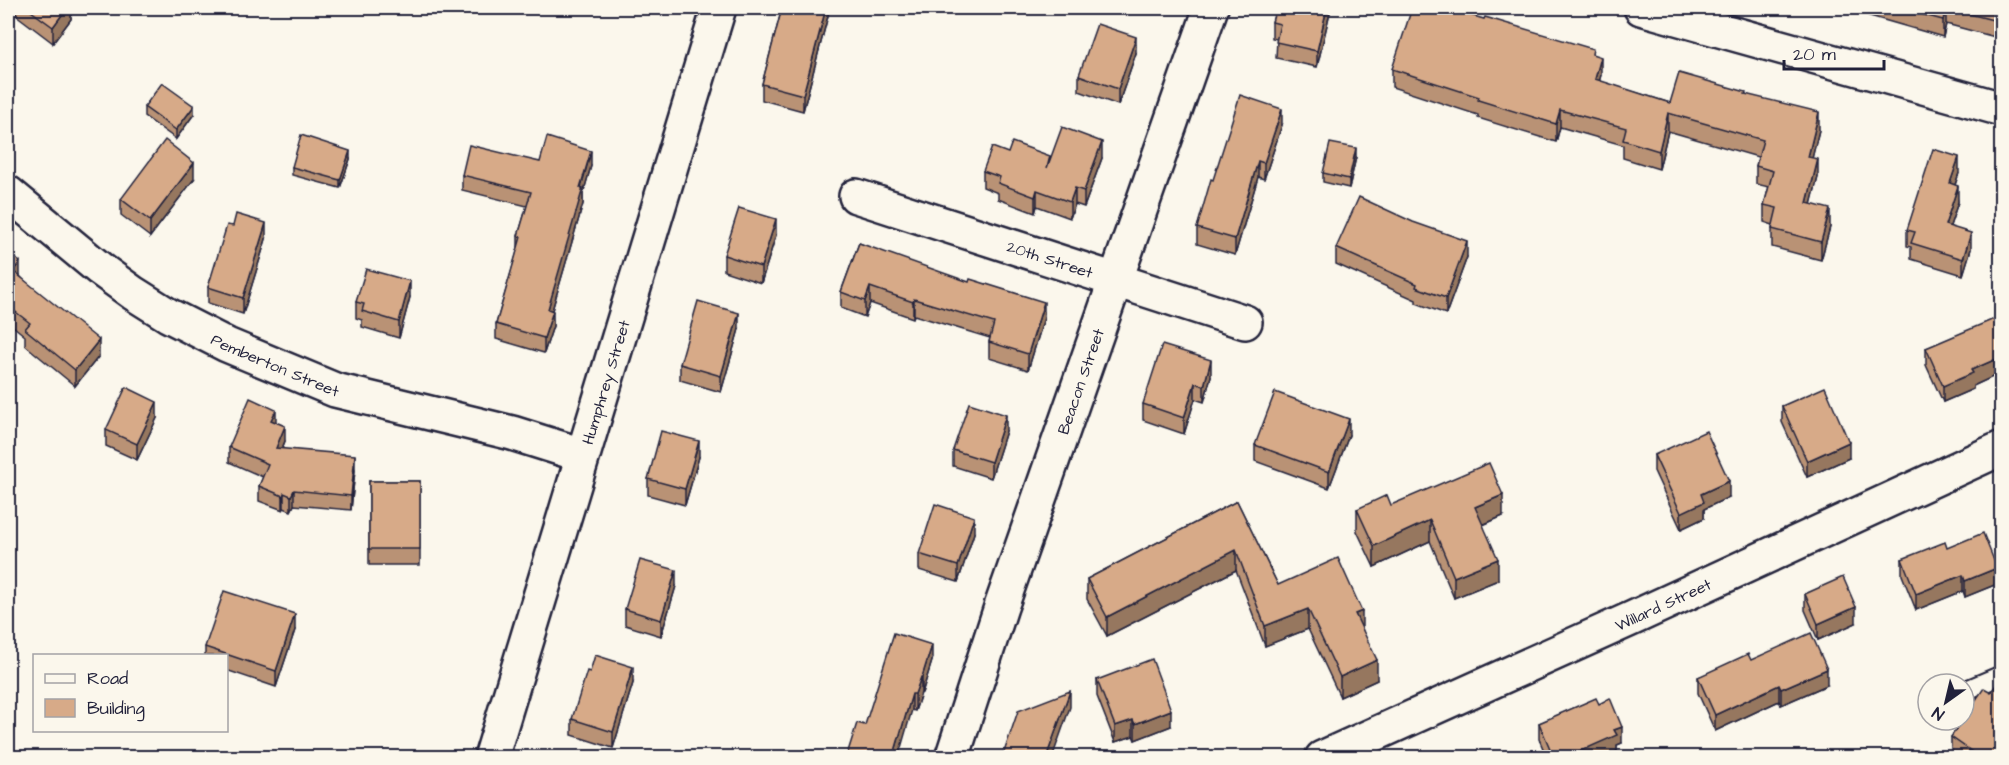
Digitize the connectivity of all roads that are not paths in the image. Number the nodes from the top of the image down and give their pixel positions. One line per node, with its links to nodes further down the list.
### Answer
1 (719, 8): 10 (street, Humphrey Street)
2 (1211, 8): 7 (street, Beacon Street)
3 (1641, 8): 4 (street)
4 (2001, 109)
5 (8, 193): 10 (street, Pemberton Street)
6 (856, 196): 7 (street, 20th Street)
7 (1116, 281): 8 (street, 20th Street); 14 (street, Beacon Street)
8 (1245, 322)
9 (2001, 448): 15 (street, Willard Street)
10 (582, 455): 13 (street, Humphrey Street)
11 (2001, 675): 12 (lane)
12 (1976, 686)
13 (491, 758)
14 (952, 758)
15 (1322, 758)

